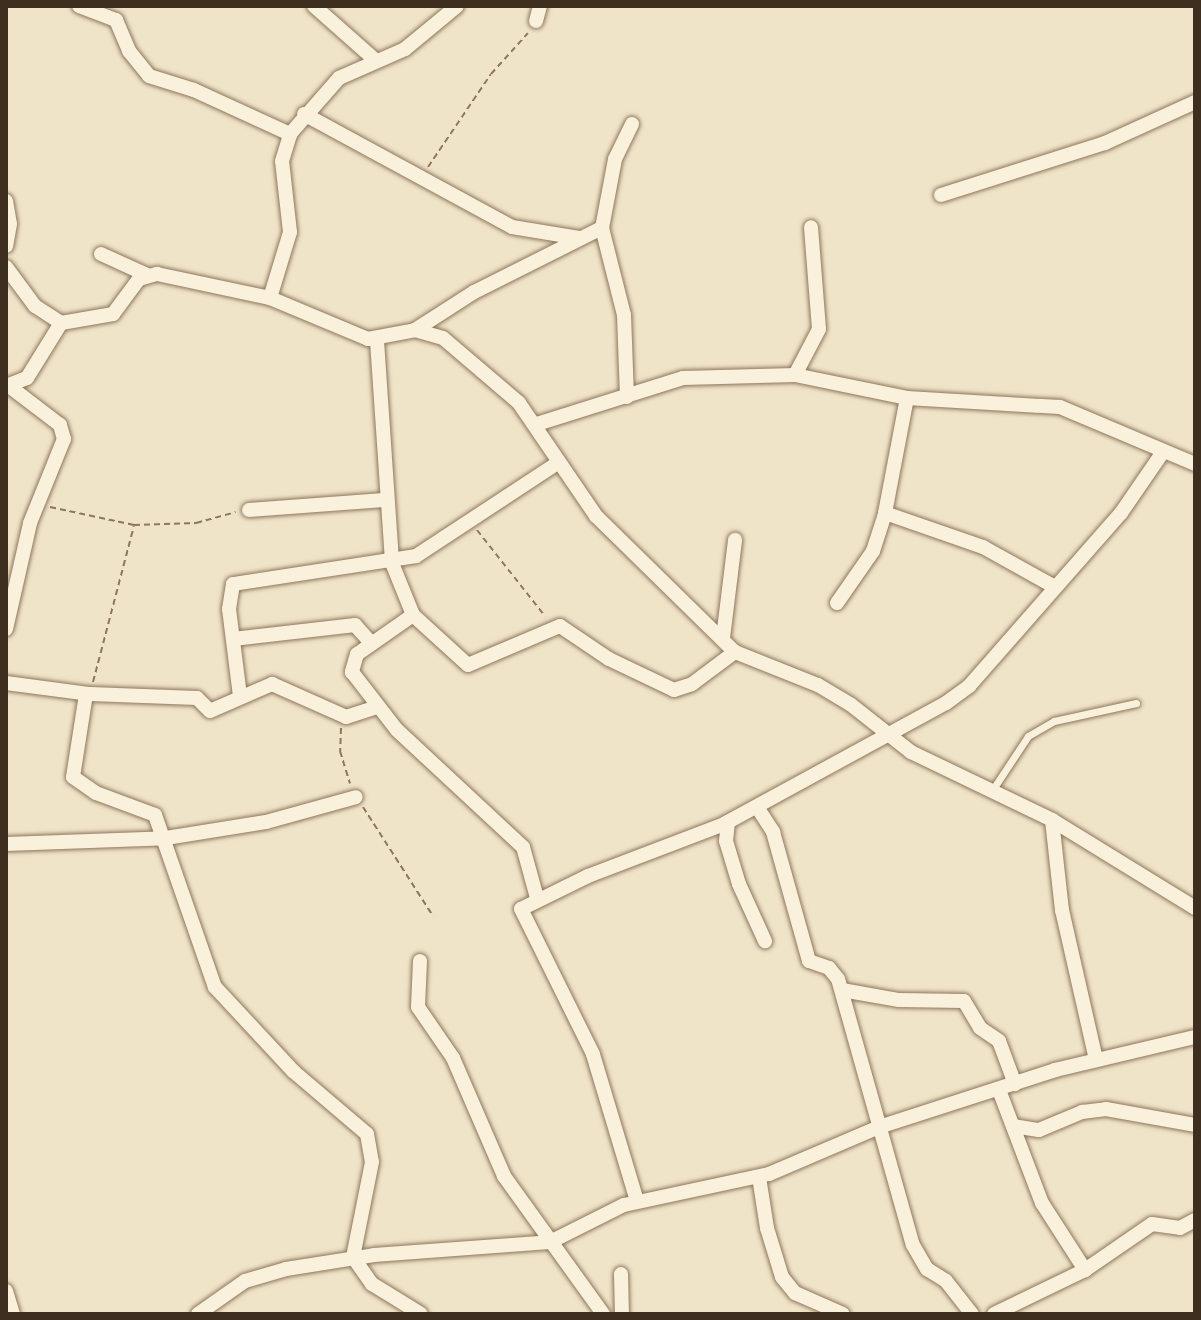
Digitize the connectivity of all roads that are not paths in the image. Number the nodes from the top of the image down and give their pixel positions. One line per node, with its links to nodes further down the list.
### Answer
1 (79, 6): 5 (street)
2 (314, 6): 7 (street)
3 (457, 6): 7 (street)
4 (540, 6): 6 (street)
5 (100, 9): 11 (street)
6 (536, 21)
7 (375, 60): 9 (street)
8 (1195, 102): 12 (street)
9 (304, 114): 11 (street); 16 (street)
10 (632, 124): 15 (street)
11 (290, 134): 21 (street)
12 (941, 195)
13 (6, 201): 17 (street)
14 (811, 227): 25 (street)
15 (602, 228): 16 (street); 27 (street)
16 (579, 238): 23 (street)
17 (6, 246)
18 (101, 254): 20 (street)
19 (6, 267): 22 (street)
20 (147, 275): 21 (street); 22 (street)
21 (270, 298): 24 (street)
22 (61, 323): 26 (street)
23 (415, 330): 24 (street); 29 (street)
24 (377, 341): 33 (street)
25 (795, 375): 27 (street); 28 (street)
26 (8, 386): 41 (street)
27 (627, 397): 29 (street)
28 (907, 398): 30 (street); 35 (street)
29 (537, 424): 31 (street)
30 (1163, 452): 32 (street); 38 (street)
31 (559, 462): 37 (street); 42 (street)
32 (1195, 464)
33 (384, 500): 34 (street); 37 (street)
34 (249, 510)
35 (885, 513): 38 (street); 39 (street)
36 (735, 540): 42 (street)
37 (392, 563): 40 (street); 43 (street)
38 (1053, 586): 51 (street)
39 (837, 603)
40 (413, 615): 44 (street); 45 (street)
41 (7, 623)
42 (723, 638): 45 (street)
43 (233, 639): 44 (street); 48 (street)
44 (372, 644): 50 (street)
45 (735, 652): 51 (street)
46 (6, 683): 47 (street)
47 (88, 694): 48 (street); 58 (street)
48 (240, 696): 50 (street)
49 (1136, 703): 52 (lane)
50 (377, 707): 61 (street)
51 (891, 736): 52 (street); 54 (street)
52 (991, 792): 55 (street)
53 (356, 797): 58 (street)
54 (757, 807): 56 (street); 65 (street)
55 (1052, 820): 62 (street); 67 (street)
56 (728, 822): 57 (street); 59 (street)
57 (706, 832): 59 (street); 61 (street)
58 (166, 838): 60 (street); 77 (street)
59 (726, 841): 63 (street)
60 (6, 844)
61 (537, 898): 74 (street)
62 (1195, 908)
63 (765, 941)
64 (420, 961): 76 (street)
65 (842, 990): 68 (street); 72 (street)
66 (1195, 1037): 67 (street)
67 (1096, 1060): 68 (street)
68 (1015, 1084): 69 (street)
69 (999, 1090): 71 (street); 72 (street)
70 (1195, 1125): 71 (street)
71 (1013, 1126): 78 (street)
72 (879, 1127): 73 (street); 87 (street)
73 (759, 1177): 74 (street); 86 (street)
74 (637, 1201): 76 (street)
75 (1195, 1220): 78 (street)
76 (550, 1242): 77 (street); 84 (street)
77 (353, 1257): 82 (street); 83 (street)
78 (1085, 1270): 88 (street)
79 (621, 1274): 85 (street)
80 (6, 1291): 81 (street)
81 (13, 1314)
82 (198, 1314)
83 (421, 1314)
84 (603, 1314)
85 (622, 1314)
86 (843, 1314)
87 (972, 1314)
88 (994, 1314)

